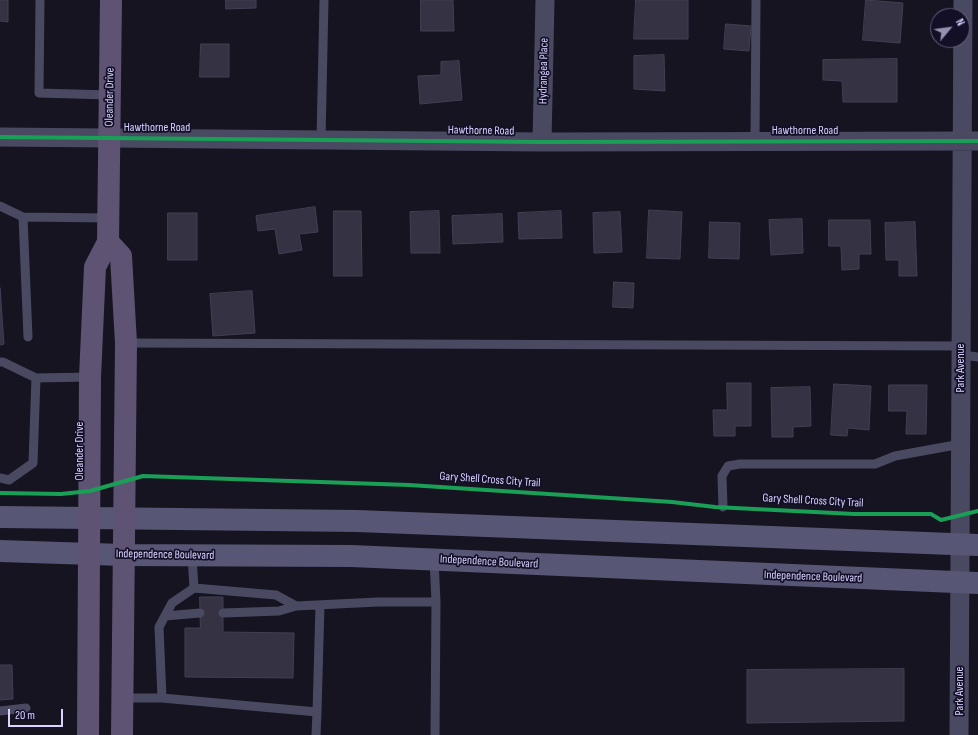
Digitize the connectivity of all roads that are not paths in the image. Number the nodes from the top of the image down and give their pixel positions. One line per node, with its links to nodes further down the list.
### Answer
1 (40, 0): 7 (lane)
2 (111, 0): 7 (main road, Oleander Drive)
3 (324, 0): 10 (lane)
4 (545, 0): 13 (street, Hydrangea Place)
5 (756, 0): 11 (lane)
6 (963, 0): 12 (street, Park Avenue)
7 (110, 95): 9 (main road, Oleander Drive)
8 (0, 137): 9 (street, Hawthorne Road)
9 (109, 138): 10 (street, Hawthorne Road); 16 (main road, Oleander Drive)
10 (321, 140): 13 (street, Hawthorne Road)
11 (755, 140): 12 (street, Hawthorne Road); 13 (street, Hawthorne Road)
12 (970, 141): 20 (street, Park Avenue)
13 (542, 142)
14 (0, 206): 15 (lane)
15 (23, 216): 16 (lane); 18 (lane)
16 (108, 218): 17 (main road, Oleander Drive)
17 (108, 242): 19 (main road); 22 (main road, Oleander Drive)
18 (28, 337)
19 (126, 343): 20 (lane); 29 (main road)
20 (967, 353): 24 (street, Park Avenue)
21 (0, 362): 23 (lane)
22 (90, 377): 23 (lane); 28 (main road, Oleander Drive)
23 (36, 378): 25 (lane)
24 (961, 444): 26 (lane); 30 (street, Park Avenue)
25 (0, 478)
26 (723, 507)
27 (0, 517): 28 (main road)
28 (90, 518): 29 (main road); 32 (main road, Oleander Drive)
29 (125, 519): 30 (main road); 33 (main road)
30 (969, 545): 36 (street, Park Avenue)
31 (0, 551): 32 (main road, Independence Boulevard)
32 (89, 554): 33 (main road, Independence Boulevard); 49 (main road, Oleander Drive)
33 (123, 555): 34 (main road, Independence Boulevard); 44 (main road)
34 (192, 556): 35 (main road, Independence Boulevard); 37 (lane)
35 (434, 560): 36 (main road, Independence Boulevard); 38 (lane)
36 (969, 583): 53 (street, Park Avenue)
37 (194, 588): 40 (lane); 43 (lane)
38 (436, 602): 39 (lane); 52 (lane)
39 (320, 604): 40 (lane); 48 (lane)
40 (296, 606): 42 (lane)
41 (200, 613): 43 (lane)
42 (223, 613)
43 (165, 616): 45 (lane)
44 (122, 698): 45 (lane); 50 (main road)
45 (162, 698): 48 (lane)
46 (26, 708): 47 (lane)
47 (0, 711)
48 (316, 712): 51 (lane)
49 (88, 735)
50 (122, 735)
51 (316, 735)
52 (435, 735)
53 (960, 735)

